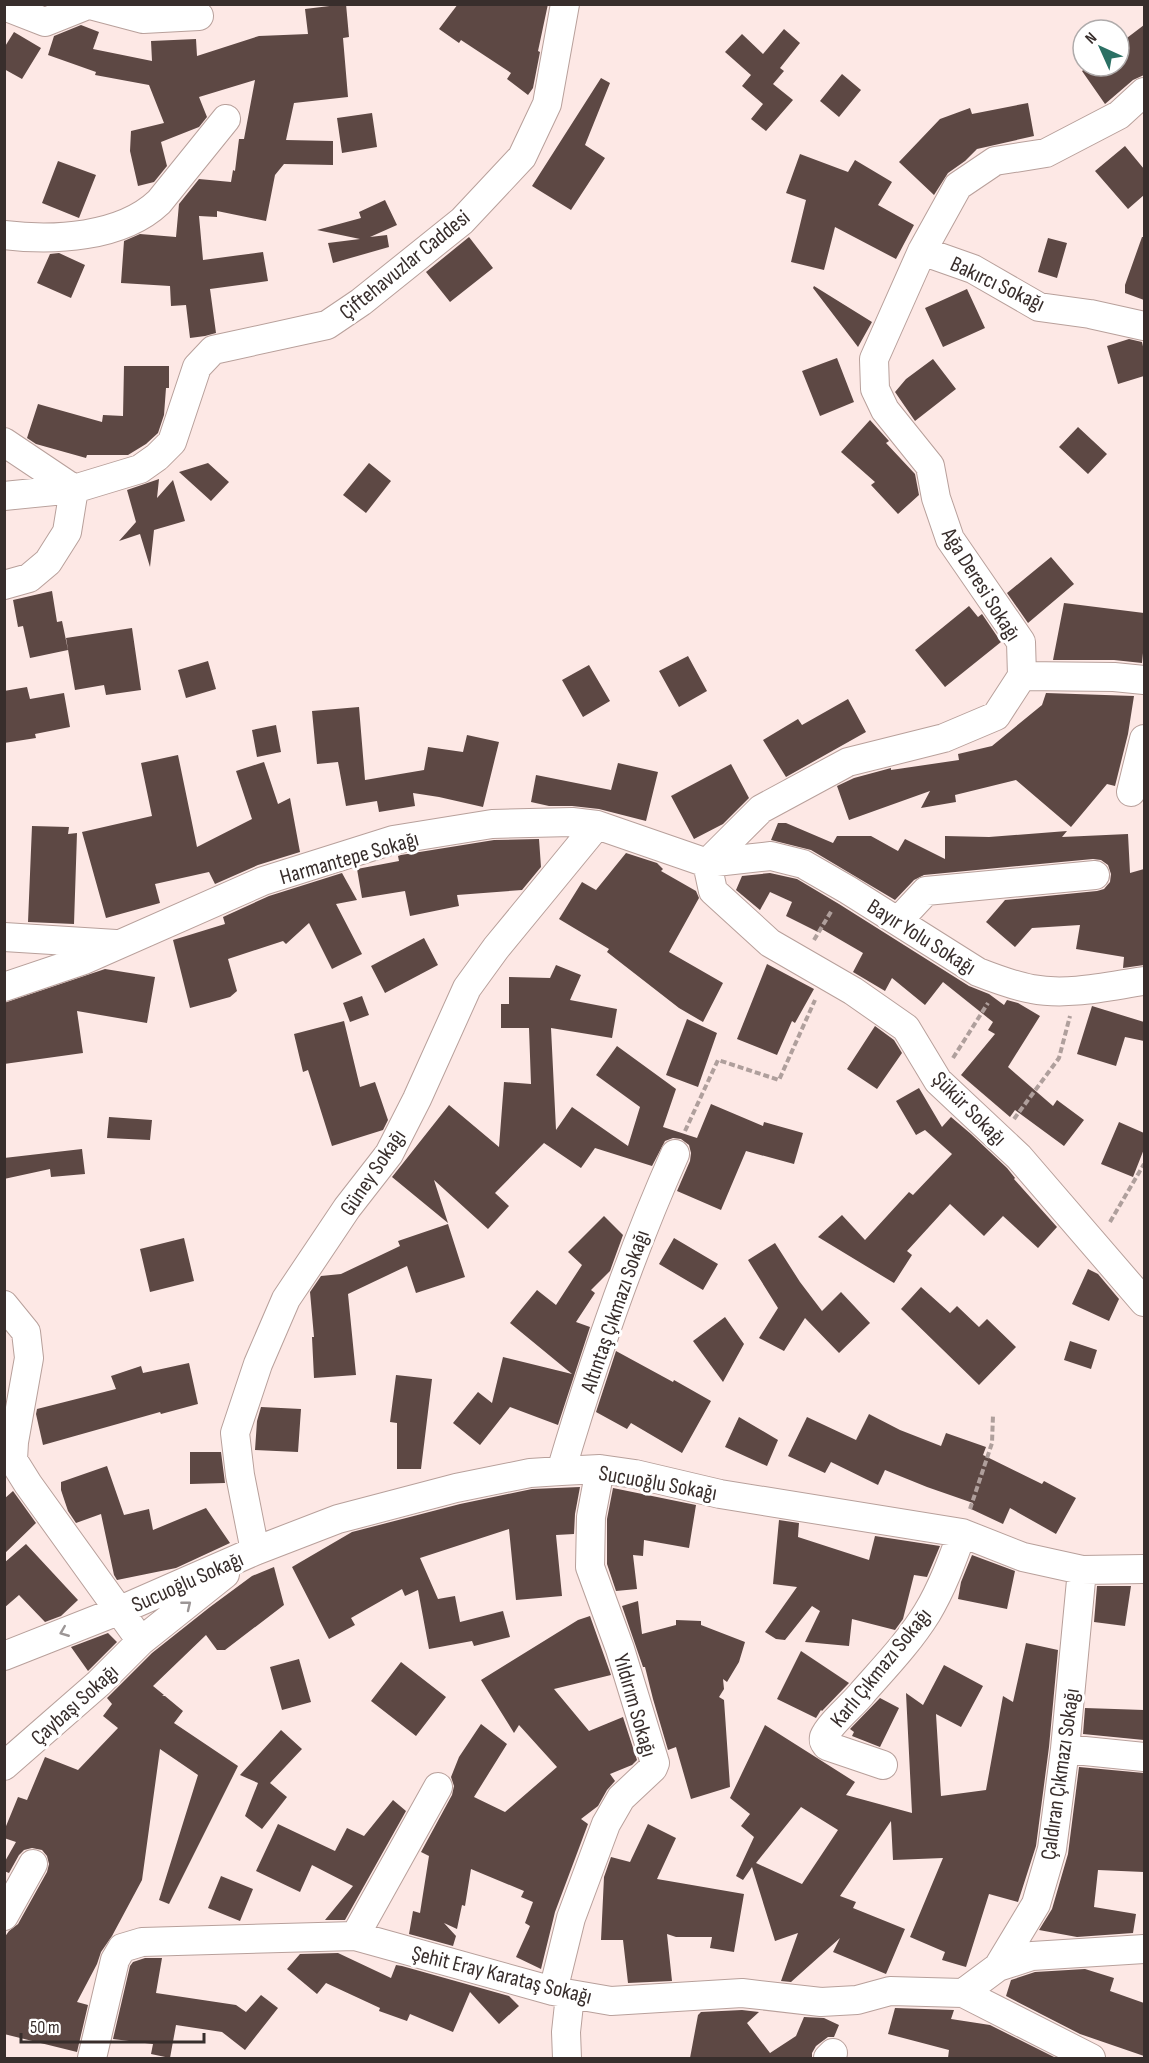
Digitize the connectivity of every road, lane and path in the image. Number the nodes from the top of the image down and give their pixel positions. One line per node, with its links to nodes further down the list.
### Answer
1 (565, 4): 11 (street, Çiftehavuzlar Caddesi)
2 (90, 5): 3 (street); 4 (street)
3 (4, 6)
4 (199, 16)
5 (1144, 92): 8 (street, Ağa Deresi Sokağı)
6 (226, 119): 7 (street)
7 (4, 235)
8 (922, 251): 9 (street, Bakırcı Sokağı); 14 (street, Ağa Deresi Sokağı)
9 (1144, 326)
10 (4, 442): 11 (street)
11 (74, 489): 12 (street, Çiftehavuzlar Caddesi); 13 (street)
12 (4, 496)
13 (4, 585)
14 (1022, 676): 15 (street); 19 (street)
15 (1144, 680)
16 (1144, 739): 17 (street)
17 (1131, 792)
18 (597, 825): 19 (street, Harmantepe Sokağı); 24 (street, Harmantepe Sokağı); 42 (street, Güney Sokağı)
19 (707, 863): 21 (street, Bayır Yolu Sokağı); 25 (street, Şükür Sokağı)
20 (1095, 875): 22 (street)
21 (845, 888): 22 (street, Bayır Yolu Sokağı); 25 (path)
22 (898, 921): 28 (street, Bayır Yolu Sokağı)
23 (4, 937): 24 (street)
24 (120, 944): 29 (street, Harmantepe Sokağı)
25 (801, 961): 26 (street, Şükür Sokağı)
26 (826, 975): 31 (street, Şükür Sokağı); 33 (path)
27 (1144, 981): 30 (street, Bayır Yolu Sokağı)
28 (1002, 982): 30 (street, Bayır Yolu Sokağı); 31 (path)
29 (4, 987)
30 (1076, 990): 32 (path)
31 (938, 1081): 32 (street, Şükür Sokağı)
32 (1000, 1139): 35 (street, Şükür Sokağı)
33 (675, 1154): 40 (street, Altıntaş Çıkmazı Sokağı)
34 (1144, 1164): 35 (path)
35 (1096, 1246): 36 (street, Şükür Sokağı)
36 (1144, 1302)
37 (4, 1305): 45 (street)
38 (993, 1415): 41 (path)
39 (600, 1469): 40 (street, Sucuoğlu Sokağı); 41 (street, Sucuoğlu Sokağı); 58 (street, Yıldırım Sokağı)
40 (561, 1470): 42 (street, Sucuoğlu Sokağı)
41 (962, 1533): 44 (street, Sucuoğlu Sokağı); 51 (street, Karlı Çıkmazı Sokağı)
42 (255, 1551): 45 (street, Sucuoğlu Sokağı); 46 (street, Sucuoğlu Sokağı, one-way to 42)
43 (1144, 1569): 44 (street, Sucuoğlu Sokağı)
44 (1082, 1570): 48 (street, Çaldıran Çıkmazı Sokağı)
45 (118, 1611): 46 (street); 47 (street, Sucuoğlu Sokağı, one-way to 47)
46 (141, 1641): 50 (street, Çaybaşı Sokağı)
47 (4, 1656)
48 (1065, 1749): 49 (street); 57 (street, Çaldıran Çıkmazı Sokağı)
49 (1144, 1757)
50 (4, 1766)
51 (883, 1766)
52 (438, 1786): 55 (street)
53 (33, 1864): 54 (street)
54 (4, 1917)
55 (355, 1936): 58 (street, Şehit Eray Karataş Sokağı); 60 (street, Şehit Eray Karataş Sokağı)
56 (1144, 1949): 57 (street)
57 (998, 1967): 59 (street)
58 (561, 1993): 59 (street, Şehit Eray Karataş Sokağı); 61 (street)
59 (963, 1993): 62 (street, Şehit Eray Karataş Sokağı)
60 (92, 2058)
61 (567, 2058)
62 (1091, 2058)

